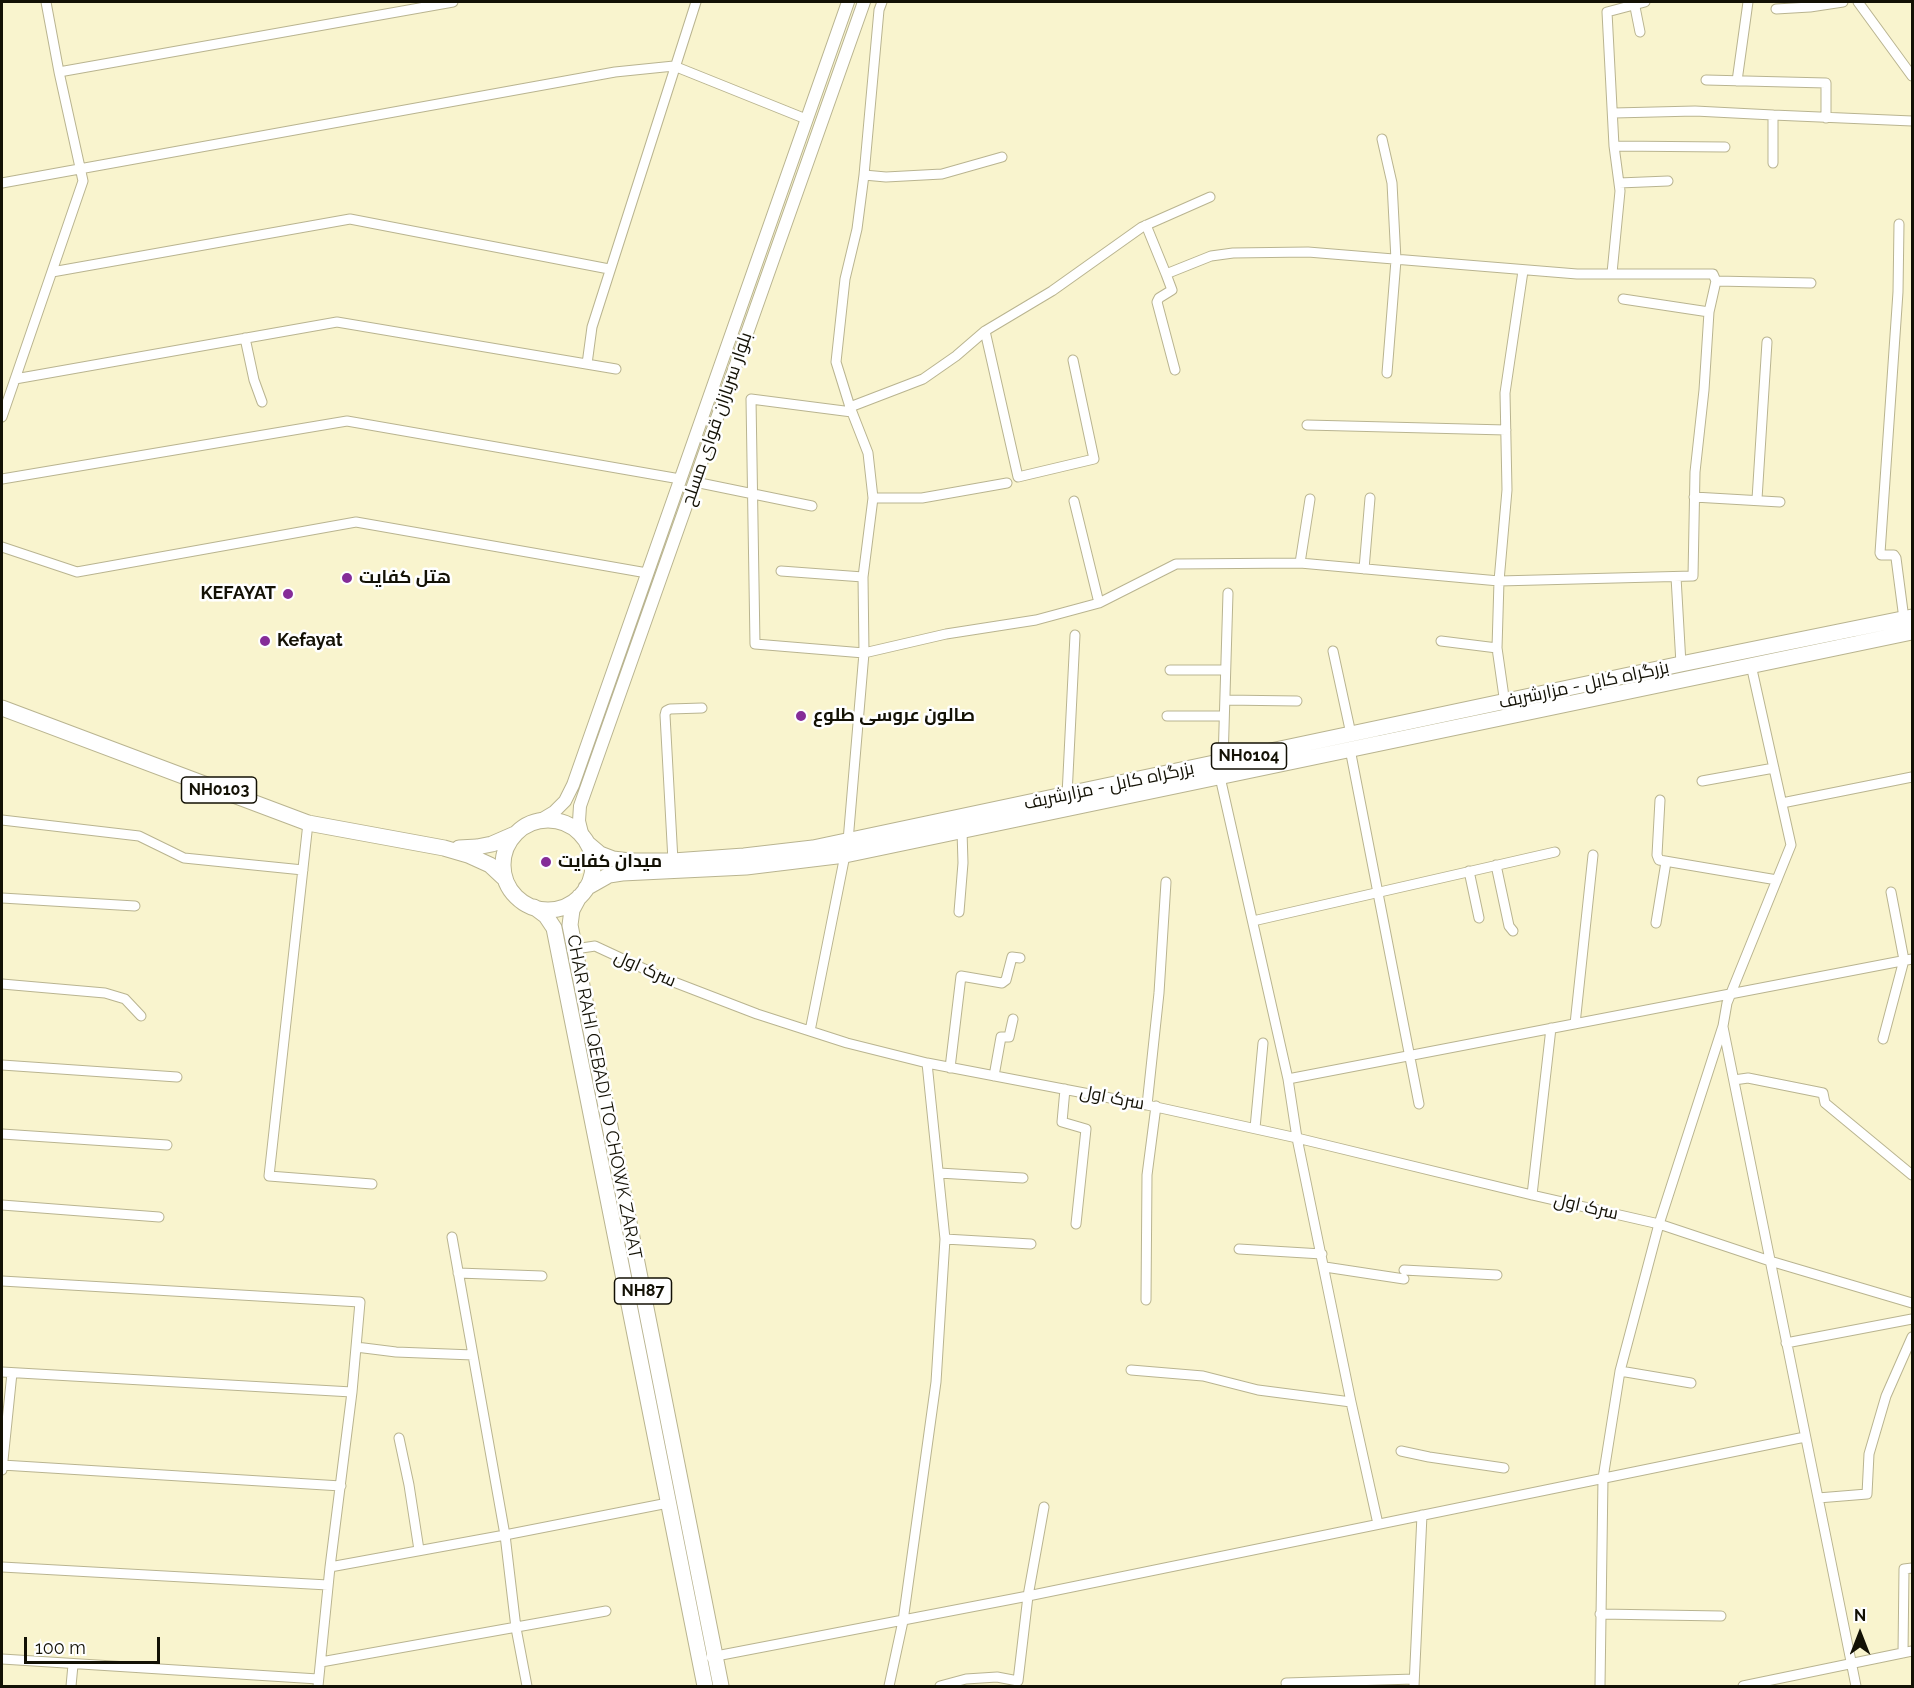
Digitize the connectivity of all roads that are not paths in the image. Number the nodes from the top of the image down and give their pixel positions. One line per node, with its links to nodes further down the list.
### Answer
1 (46, 2): 15 (street)
2 (453, 2): 11 (street)
3 (696, 2): 14 (street)
4 (848, 2): 21 (main road, بلوار سربازان قوای مسلح)
5 (864, 2): 63 (main road, بلوار سربازان قوای مسلح)
6 (882, 2): 30 (street)
7 (1638, 2): 13 (street); 19 (street)
8 (1748, 2): 18 (street)
9 (1843, 2): 12 (street)
10 (1858, 2): 16 (street)
11 (416, 5): 15 (street)
12 (1776, 9)
13 (1640, 32)
14 (674, 66): 21 (street); 29 (street); 38 (street)
15 (59, 72): 29 (street)
16 (1912, 75)
17 (1706, 80): 18 (street)
18 (1737, 81): 22 (street)
19 (1614, 113): 20 (street); 25 (street)
20 (1773, 115): 22 (street); 28 (street)
21 (807, 118): 62 (main road, بلوار سربازان قوای مسلح)
22 (1826, 118): 23 (street)
23 (1912, 121)
24 (1382, 139): 37 (street)
25 (1614, 146): 26 (street); 33 (street)
26 (1725, 147)
27 (1002, 157): 30 (street)
28 (1773, 163)
29 (80, 169): 32 (street); 40 (street)
30 (864, 175): 57 (street)
31 (1668, 181): 33 (street)
32 (2, 183)
33 (1618, 183): 41 (street)
34 (1210, 197): 35 (street)
35 (1146, 225): 42 (street); 47 (street)
36 (1899, 225): 84 (street)
37 (1396, 260): 39 (street); 42 (street); 54 (street)
38 (609, 269): 40 (street); 51 (street)
39 (1523, 271): 41 (street); 60 (street)
40 (52, 272): 55 (street)
41 (1612, 273): 43 (street)
42 (1166, 274): 53 (street)
43 (1716, 280): 44 (street); 46 (street)
44 (1811, 283)
45 (1623, 299): 46 (street)
46 (1709, 312): 66 (street)
47 (985, 332): 50 (street); 57 (street)
48 (245, 338): 51 (street); 55 (street); 56 (street)
49 (1767, 342): 70 (street)
50 (1073, 360)
51 (587, 364): 52 (street)
52 (616, 369)
53 (1175, 370)
54 (1387, 373)
55 (15, 379): 58 (street)
56 (262, 402)
57 (851, 410): 65 (street); 67 (street)
58 (2, 417)
59 (1307, 425): 60 (street)
60 (1506, 430): 81 (street)
61 (2, 479): 62 (street)
62 (680, 480): 78 (main road, بلوار سربازان قوای مسلح)
63 (695, 482): 65 (street); 114 (main road, بلوار سربازان قوای مسلح)
64 (1007, 483): 67 (street)
65 (752, 492): 73 (street); 89 (street)
66 (1694, 497): 70 (street); 80 (street)
67 (873, 498): 79 (street)
68 (1370, 498): 76 (street)
69 (1310, 499): 75 (street)
70 (1756, 499): 72 (street)
71 (1074, 501): 83 (street)
72 (1780, 502)
73 (813, 506)
74 (2, 547): 78 (street)
75 (1300, 563): 76 (street); 83 (street)
76 (1364, 569): 81 (street)
77 (781, 571): 79 (street)
78 (647, 573): 110 (main road, بلوار سربازان قوای مسلح)
79 (863, 577): 89 (street)
80 (1676, 577): 81 (street); 90 (street)
81 (1499, 581): 87 (street)
82 (1227, 593): 93 (street)
83 (1099, 603): 89 (street)
84 (1910, 623): 90 (highway, بزرگراه کابل - مزارشریف / NH0104); 91 (highway, بزرگراه کابل - مزارشریف / NH0104)
85 (1076, 635): 106 (street)
86 (1441, 641): 87 (street)
87 (1497, 648): 98 (street)
88 (1333, 651): 101 (street)
89 (864, 653): 116 (street)
90 (1681, 664): 98 (highway, بزرگراه کابل - مزارشریف / NH0104)
91 (1751, 665): 98 (highway, بزرگراه کابل - مزارشریف / NH0104); 102 (street)
92 (1170, 670): 93 (street)
93 (1226, 670): 94 (street)
94 (1225, 700): 95 (street); 100 (street)
95 (1297, 701)
96 (2, 708): 111 (highway, NH0103)
97 (702, 708): 119 (street)
98 (1506, 709): 101 (highway, بزرگراه کابل - مزارشریف / NH0104)
99 (1167, 716): 100 (street)
100 (1224, 716): 103 (street)
101 (1351, 741): 103 (highway, بزرگراه کابل - مزارشریف / NH0104); 128 (street)
102 (1774, 768): 105 (street); 108 (street)
103 (1222, 769): 106 (highway, بزرگراه کابل - مزارشریف / NH0104); 112 (highway, بزرگراه کابل - مزارشریف / NH0104); 135 (street)
104 (1912, 777): 108 (street)
105 (1702, 781)
106 (1067, 795): 116 (highway, بزرگراه کابل - مزارشریف / NH0104)
107 (1660, 800): 120 (street)
108 (1782, 803): 125 (street)
109 (2, 820): 122 (street)
110 (538, 821): 113 (highway); 114 (highway)
111 (308, 823): 115 (highway, NH0103); 122 (street)
112 (962, 831): 116 (highway, بزرگراه کابل - مزارشریف / NH0104); 133 (street)
113 (515, 834): 115 (highway, NH0103); 124 (highway)
114 (585, 840): 119 (highway, بزرگراه کابل - مزارشریف / NH0104); 127 (highway)
115 (444, 848): 124 (highway, NH0103)
116 (846, 848): 119 (highway, بزرگراه کابل - مزارشریف / NH0104); 127 (highway, بزرگراه کابل - مزارشریف / NH0104); 148 (street)
117 (1555, 852): 121 (street)
118 (1593, 855): 145 (street)
119 (672, 861)
120 (1666, 862): 125 (street); 136 (street)
121 (1496, 865): 123 (street); 137 (street)
122 (303, 870): 169 (street)
123 (1469, 872): 128 (street); 134 (street)
124 (505, 879): 132 (highway)
125 (1778, 880): 142 (street)
126 (1166, 882): 161 (street)
127 (583, 892): 132 (highway); 138 (highway, CHAR RAHI QEBADI TO CHOWK ZARAT / NH87)
128 (1377, 892): 135 (street); 151 (street)
129 (1891, 892): 140 (street)
130 (2, 898): 131 (street)
131 (135, 906)
132 (534, 908): 209 (highway, CHAR RAHI QEBADI TO CHOWK ZARAT / NH87)
133 (959, 912)
134 (1479, 918)
135 (1253, 921): 157 (street)
136 (1656, 923)
137 (1513, 931)
138 (575, 949): 148 (street, سرک اول); 226 (highway, CHAR RAHI QEBADI TO CHOWK ZARAT / NH87)
139 (1020, 958): 154 (street)
140 (1908, 960): 142 (street); 149 (street)
141 (2, 984): 143 (street)
142 (1732, 993): 145 (street); 146 (street)
143 (141, 1016)
144 (1012, 1019): 155 (street)
145 (1575, 1024): 147 (street)
146 (1723, 1026): 158 (street); 174 (street)
147 (1551, 1028): 151 (street); 170 (street)
148 (810, 1031): 152 (street, سرک اول)
149 (1883, 1039)
150 (1263, 1042): 162 (street)
151 (1408, 1056): 157 (street); 160 (street)
152 (927, 1063): 154 (street, سرک اول); 166 (street)
153 (2, 1065): 156 (street)
154 (950, 1068): 155 (street, سرک اول)
155 (994, 1076): 159 (street, سرک اول)
156 (177, 1077)
157 (1288, 1079): 164 (street)
158 (1734, 1080): 167 (street); 180 (street)
159 (1065, 1089): 161 (street, سرک اول); 173 (street)
160 (1419, 1104)
161 (1151, 1106): 162 (street, سرک اول); 186 (street)
162 (1255, 1128): 164 (street, سرک اول)
163 (2, 1134): 165 (street)
164 (1297, 1138): 170 (street, سرک اول); 179 (street)
165 (167, 1145)
166 (939, 1173): 168 (street); 176 (street)
167 (1912, 1175)
168 (1023, 1178)
169 (372, 1184)
170 (1532, 1196): 174 (street, سرک اول)
171 (2, 1205): 172 (street)
172 (159, 1218)
173 (1076, 1224)
174 (1659, 1224): 180 (street, سرک اول); 194 (street)
175 (452, 1237): 182 (street)
176 (945, 1239): 177 (street); 223 (street)
177 (1031, 1244)
178 (1239, 1249): 179 (street)
179 (1322, 1254): 181 (street)
180 (1770, 1261): 187 (street, سرک اول); 190 (street)
181 (1325, 1267): 183 (street); 199 (street)
182 (458, 1273): 184 (street); 192 (street)
183 (1497, 1275)
184 (542, 1276)
185 (2, 1281): 191 (street)
186 (1146, 1300)
187 (1912, 1303)
188 (1912, 1319): 190 (street)
189 (1912, 1337): 208 (street)
190 (1786, 1343): 200 (street)
191 (356, 1347): 192 (street); 198 (street)
192 (473, 1355): 213 (street)
193 (1131, 1370): 199 (street)
194 (1620, 1371): 197 (street); 206 (street)
195 (2, 1372): 196 (street)
196 (12, 1373): 198 (street); 203 (street)
197 (1691, 1383)
198 (352, 1392): 207 (street)
199 (1351, 1402): 212 (street)
200 (1805, 1437): 206 (street); 208 (street)
201 (399, 1438): 214 (street)
202 (1401, 1451): 204 (street)
203 (2, 1465): 205 (street); 207 (street)
204 (1504, 1468)
205 (2, 1470)
206 (1603, 1478): 211 (street); 221 (street)
207 (341, 1486): 216 (street)
208 (1818, 1498): 229 (street)
209 (668, 1503): 213 (street); 226 (highway, CHAR RAHI QEBADI TO CHOWK ZARAT / NH87)
210 (1044, 1507): 219 (street)
211 (1422, 1515): 212 (street); 233 (street)
212 (1378, 1524): 219 (street)
213 (505, 1535): 214 (street); 224 (street)
214 (419, 1550): 216 (street)
215 (2, 1567): 218 (street)
216 (330, 1567): 218 (street)
217 (1912, 1568): 225 (street)
218 (328, 1585): 228 (street)
219 (1028, 1596): 223 (street); 239 (street)
220 (606, 1611): 224 (street)
221 (1600, 1614): 222 (street); 240 (street)
222 (1721, 1616)
223 (903, 1622): 226 (street); 238 (street)
224 (516, 1628): 228 (street); 235 (street)
225 (1908, 1652): 229 (street)
226 (707, 1658): 236 (highway, CHAR RAHI QEBADI TO CHOWK ZARAT / NH87); 237 (highway, CHAR RAHI QEBADI TO CHOWK ZARAT / NH87)
227 (2, 1659): 230 (street)
228 (321, 1662): 231 (street)
229 (1851, 1664): 241 (street); 242 (street)
230 (73, 1665): 231 (street); 234 (street)
231 (318, 1683)
232 (1286, 1683): 233 (street)
233 (1414, 1683)
234 (71, 1686)
235 (527, 1686)
236 (705, 1686)
237 (721, 1686)
238 (889, 1686)
239 (940, 1686)
240 (1600, 1686)
241 (1743, 1686)
242 (1856, 1686)

